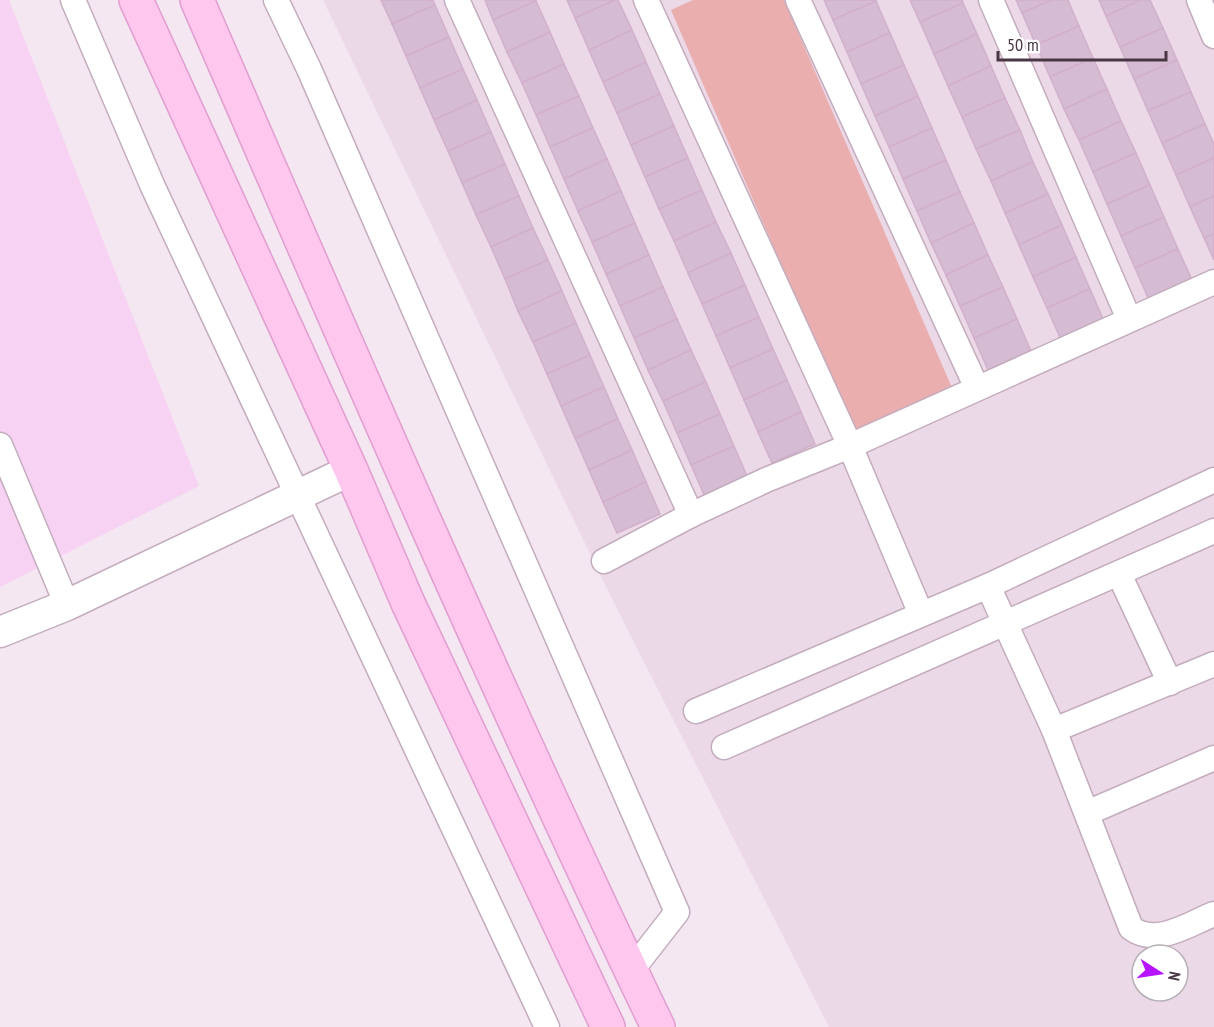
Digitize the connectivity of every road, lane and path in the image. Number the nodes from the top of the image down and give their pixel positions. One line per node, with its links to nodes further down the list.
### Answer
1 (73, 0): 18 (street)
2 (136, 0): 16 (main road)
3 (197, 0): 36 (main road)
4 (276, 0): 36 (street)
5 (457, 0): 19 (street)
6 (647, 0): 15 (street)
7 (798, 0): 13 (street)
8 (991, 0): 12 (street)
9 (1199, 0): 10 (street)
10 (1214, 36)
11 (1214, 282): 12 (street)
12 (1129, 320): 13 (street)
13 (977, 388): 15 (street)
14 (0, 445): 24 (street)
15 (850, 446): 19 (street); 25 (street)
16 (351, 470): 18 (street); 38 (main road)
17 (1214, 480): 23 (street)
18 (299, 495): 24 (street); 37 (street)
19 (691, 515): 21 (street)
20 (1214, 531): 22 (street)
21 (604, 561)
22 (1119, 574): 26 (street); 29 (street)
23 (988, 586): 25 (street); 26 (street)
24 (67, 605): 27 (street)
25 (921, 614): 30 (street)
26 (1005, 625): 31 (street); 32 (street)
27 (0, 632)
28 (1214, 664): 29 (street)
29 (1170, 682): 31 (street)
30 (696, 711)
31 (1054, 730): 34 (street)
32 (724, 747)
33 (1211, 767): 34 (street)
34 (1087, 813): 35 (street)
35 (1214, 914)
36 (631, 971): 39 (main road)
37 (547, 1027)
38 (608, 1027)
39 (658, 1027)

